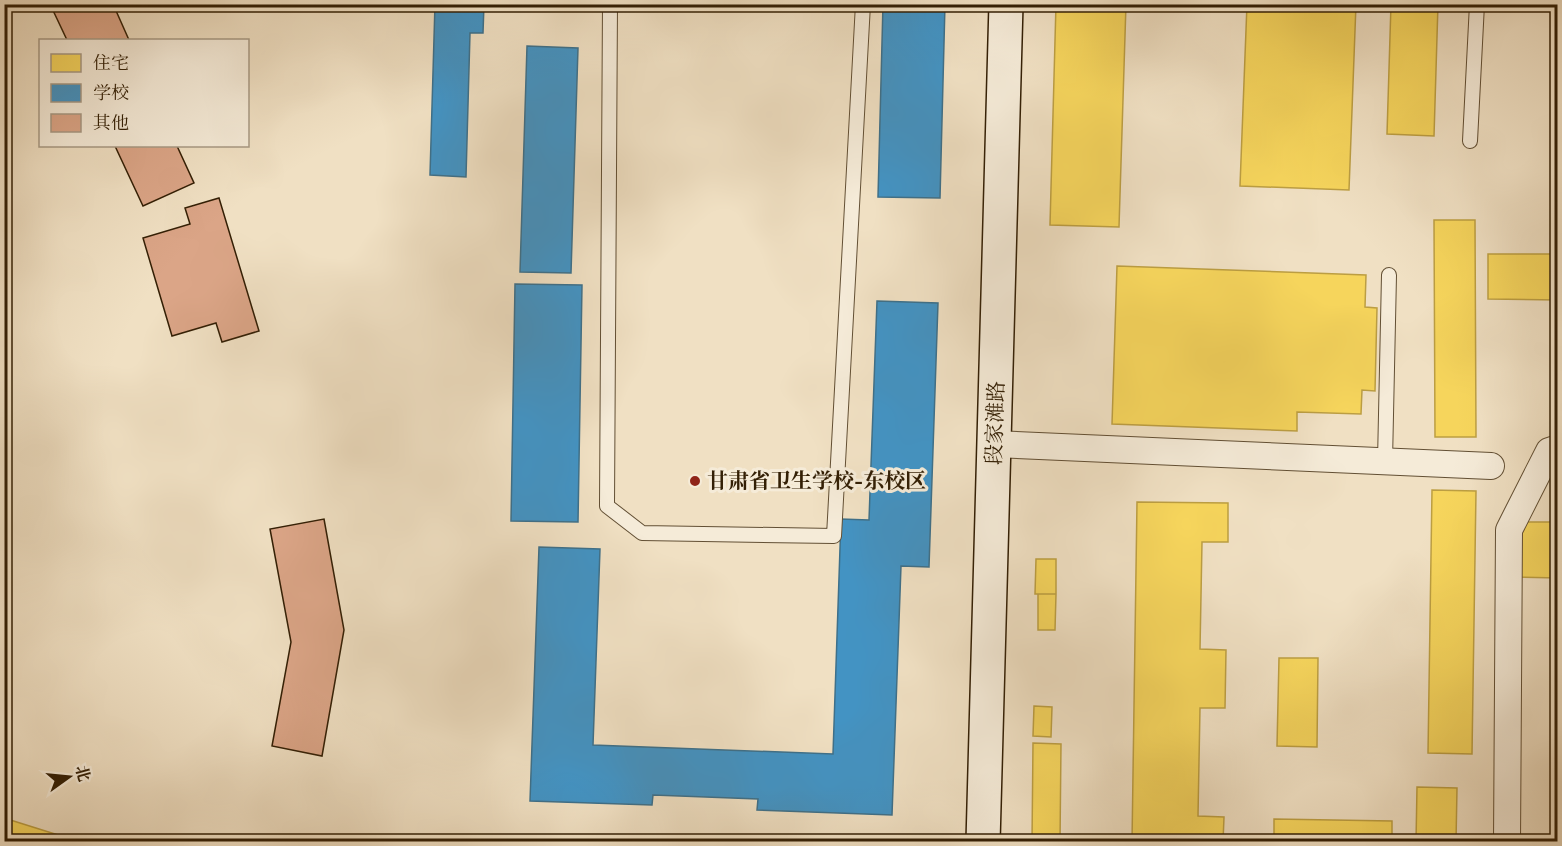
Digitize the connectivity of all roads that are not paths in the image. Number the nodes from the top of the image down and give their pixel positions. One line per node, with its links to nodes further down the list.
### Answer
1 (610, 4): 2 (lane)
2 (863, 4)
3 (1006, 4): 7 (main road, 段家滩路)
4 (1478, 4): 5 (lane)
5 (1470, 141)
6 (1389, 275): 9 (lane)
7 (994, 444): 9 (street); 11 (main road, 段家滩路)
8 (1557, 448): 12 (street)
9 (1385, 461): 10 (street)
10 (1491, 466)
11 (983, 842)
12 (1507, 842)

